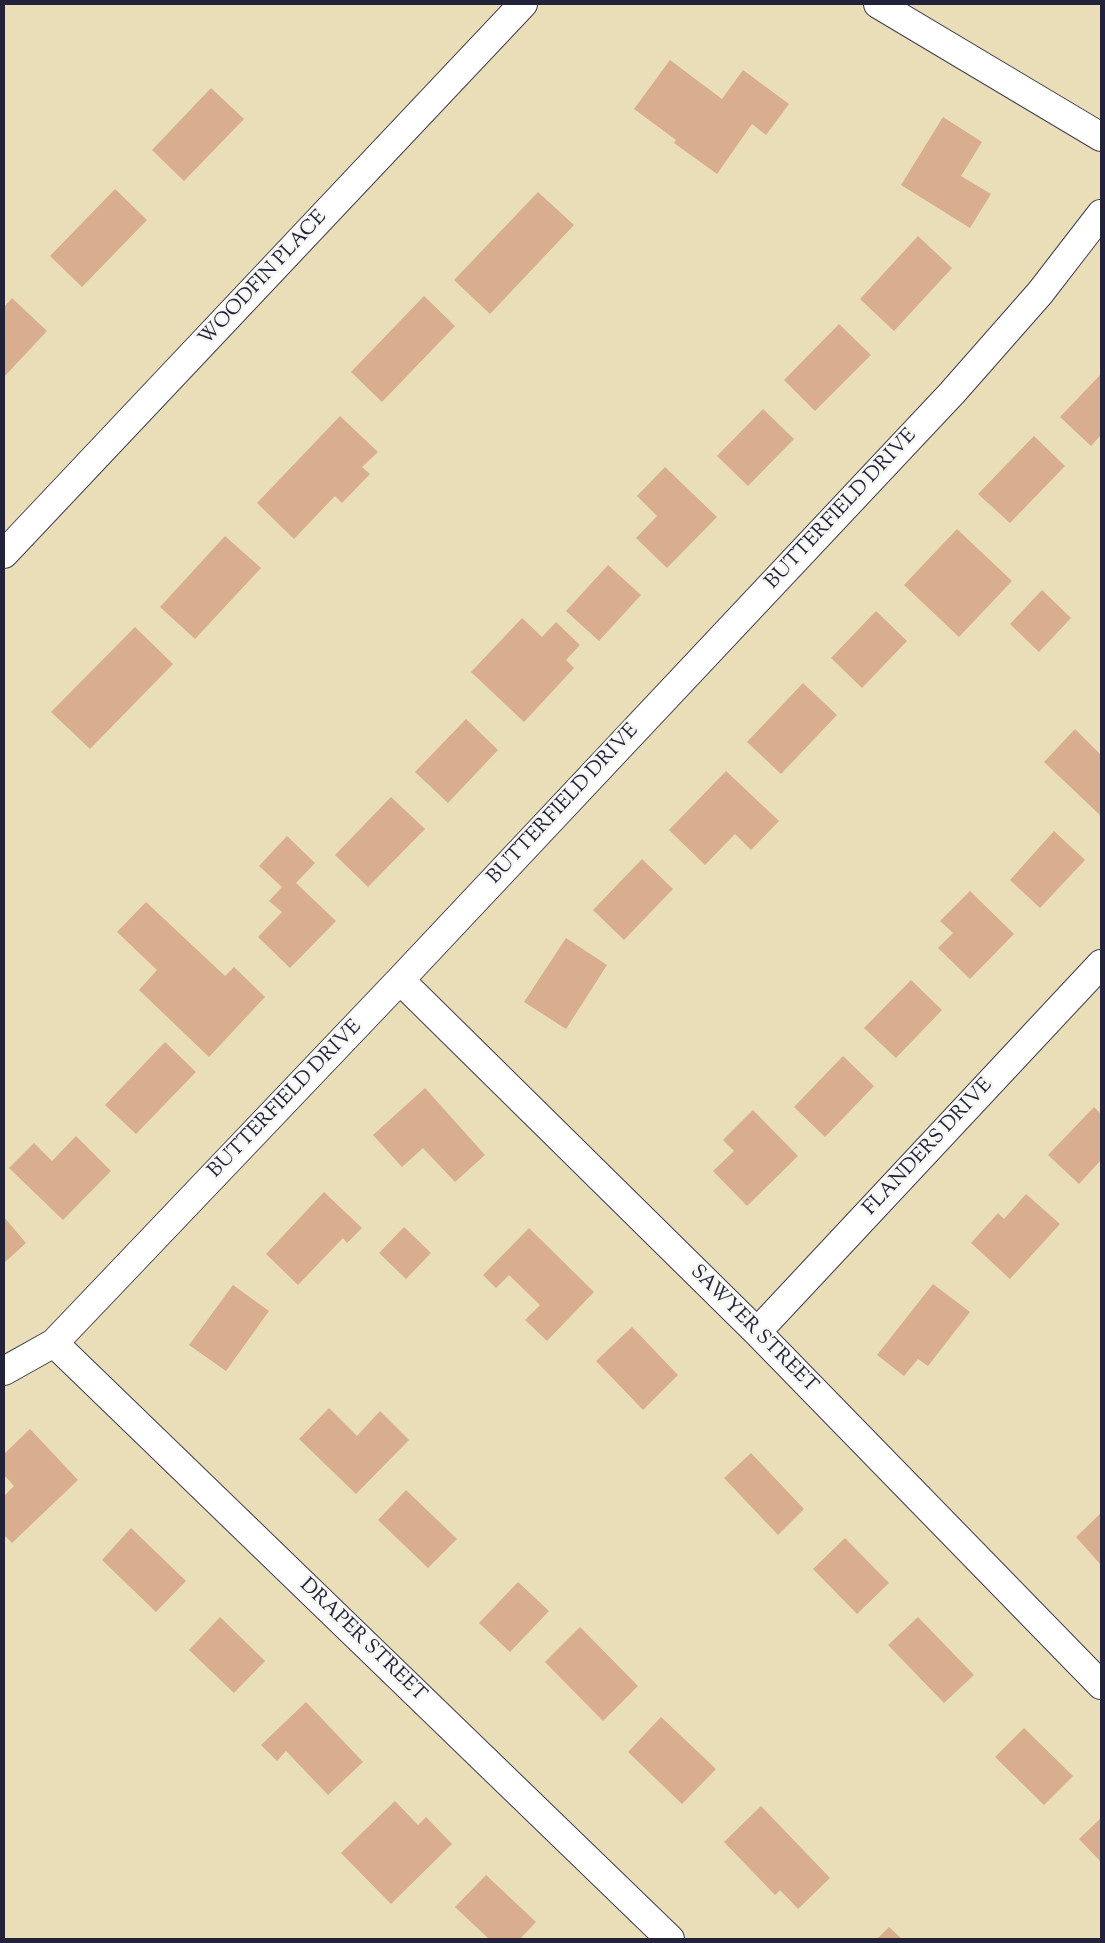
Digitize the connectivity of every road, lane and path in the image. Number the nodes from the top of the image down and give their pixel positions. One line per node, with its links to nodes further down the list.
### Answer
1 (524, 4): 5 (street, WOODFIN PLACE)
2 (878, 4): 3 (street)
3 (1101, 137)
4 (1101, 214): 7 (street, BUTTERFIELD DRIVE)
5 (4, 554)
6 (1101, 964): 8 (street, FLANDERS DRIVE)
7 (400, 980): 8 (street, SAWYER STREET); 9 (street, BUTTERFIELD DRIVE)
8 (757, 1332): 11 (street, SAWYER STREET)
9 (54, 1343): 10 (street, BUTTERFIELD DRIVE); 12 (street, DRAPER STREET)
10 (4, 1371)
11 (1101, 1685)
12 (670, 1939)

